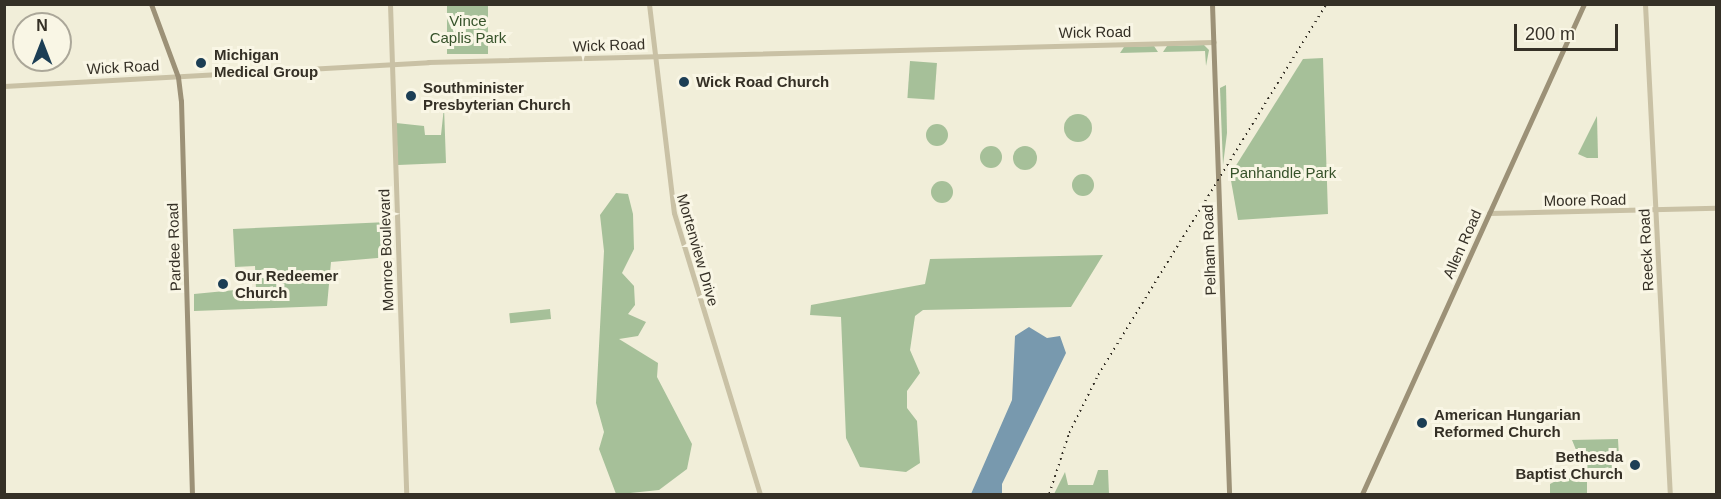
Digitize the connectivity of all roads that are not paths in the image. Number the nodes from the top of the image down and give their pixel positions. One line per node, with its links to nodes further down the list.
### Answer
1 (151, 4): 10 (main road, Pardee Road)
2 (390, 4): 9 (street, Monroe Boulevard)
3 (649, 4): 8 (street, Mortenview Drive)
4 (1212, 4): 7 (main road, Pelham Road)
5 (1584, 4): 14 (main road, Allen Road)
6 (1645, 4): 13 (street, Reeck Road)
7 (1214, 42): 8 (street, Wick Road); 18 (main road, Pelham Road)
8 (654, 56): 9 (street, Wick Road); 17 (street, Mortenview Drive)
9 (391, 63): 10 (street, Wick Road); 16 (street, Monroe Boulevard)
10 (178, 76): 11 (street, Wick Road); 15 (main road, Pardee Road)
11 (4, 86)
12 (1716, 208): 13 (street, Moore Road)
13 (1657, 211): 14 (street, Moore Road); 20 (street, Reeck Road)
14 (1489, 213): 19 (main road, Allen Road)
15 (192, 495)
16 (406, 495)
17 (760, 495)
18 (1228, 495)
19 (1362, 495)
20 (1670, 495)

